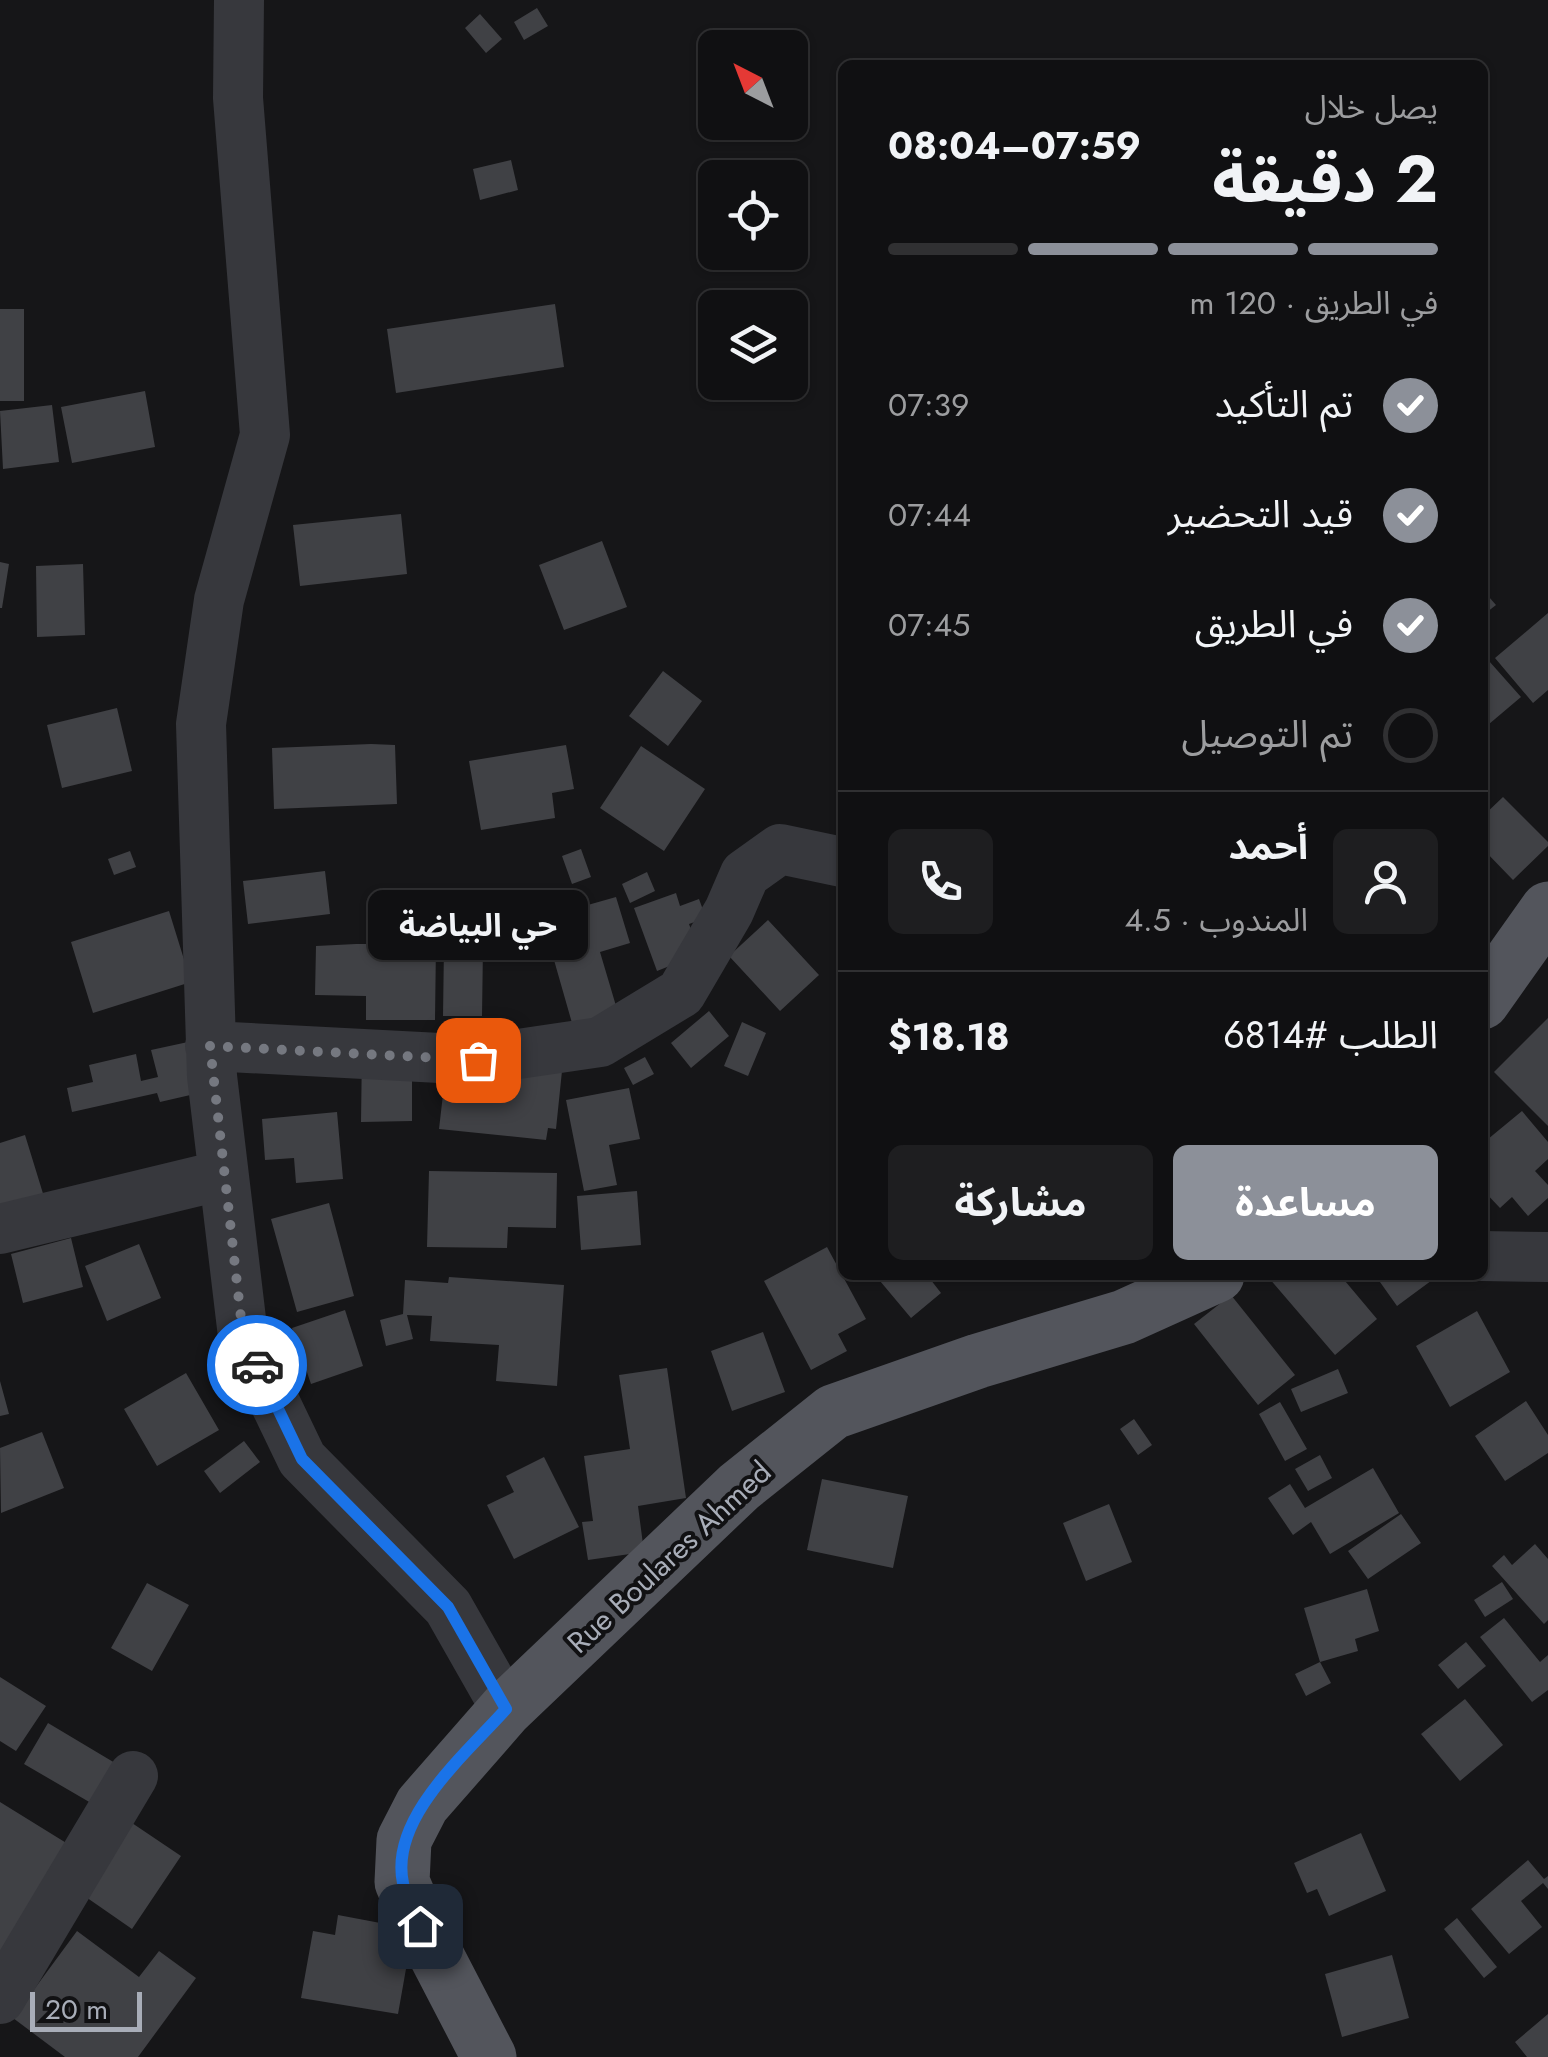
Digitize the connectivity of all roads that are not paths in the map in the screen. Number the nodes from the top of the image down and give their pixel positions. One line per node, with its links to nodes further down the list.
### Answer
1 (239, 0): 5 (street)
2 (838, 861): 5 (street)
3 (1548, 909): 4 (main road)
4 (1488, 994)
5 (210, 1046): 6 (street)
6 (223, 1175): 7 (street); 11 (street)
7 (0, 1229)
8 (1488, 1256): 9 (street)
9 (1548, 1257)
10 (1206, 1280): 11 (main road, Rue Boulares Ahmed)
11 (506, 1709): 14 (main road, Rue Boulares Ahmed)
12 (133, 1776): 13 (street)
13 (0, 1999)
14 (489, 2057)

